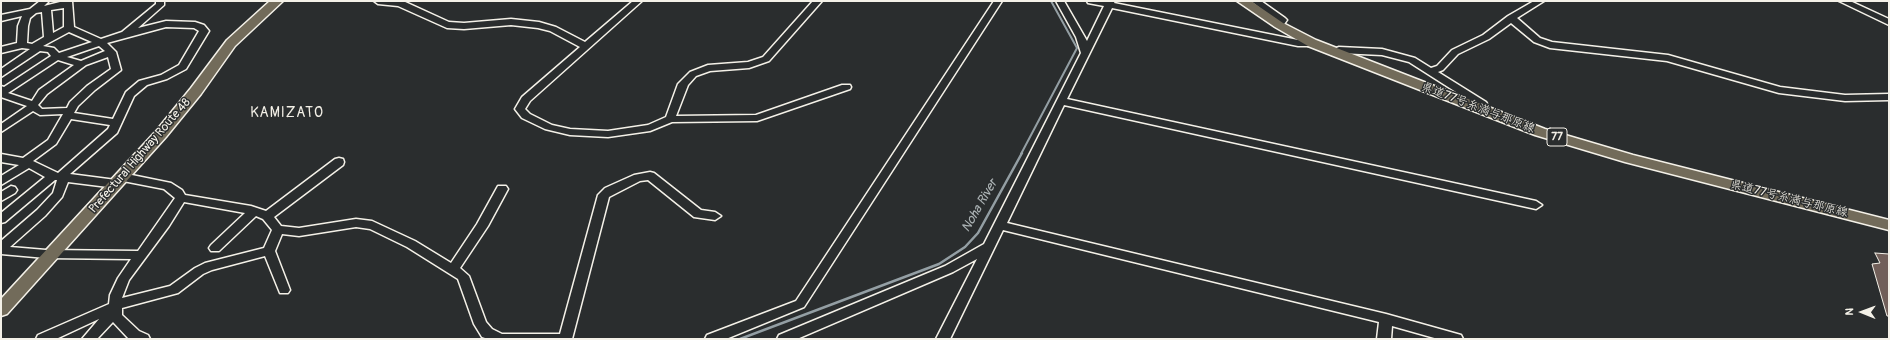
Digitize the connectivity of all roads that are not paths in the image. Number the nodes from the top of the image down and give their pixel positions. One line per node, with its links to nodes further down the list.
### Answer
1 (160, 1): 22 (street)
2 (277, 1): 51 (main road, Prefectural Highway Route 48)
3 (378, 1): 27 (street)
4 (638, 1): 27 (street)
5 (818, 1): 44 (street)
6 (998, 1): 80 (street)
7 (1060, 1): 31 (street)
8 (1091, 1): 14 (street)
9 (1243, 1): 20 (main road, 県道77号糸満与那原線 / 77)
10 (1255, 1): 20 (street)
11 (1540, 1): 18 (street)
12 (1843, 1): 19 (street)
13 (68, 2): 15 (street); 21 (street)
14 (1110, 3): 25 (street); 31 (street)
15 (46, 5): 16 (street); 23 (street)
16 (32, 12): 17 (street); 26 (street)
17 (1, 18)
18 (1511, 18): 35 (street); 39 (street)
19 (1889, 22)
20 (1279, 25): 25 (main road, 県道77号糸満与那原線 / 77)
21 (69, 28): 23 (street); 24 (street)
22 (125, 34): 24 (street); 45 (street)
23 (49, 38): 28 (street)
24 (100, 42): 30 (street); 33 (street)
25 (1312, 43): 32 (main road, 県道77号糸満与那原線 / 77)
26 (22, 44): 28 (street); 29 (street)
27 (586, 46): 44 (street)
28 (35, 47): 33 (street); 36 (street)
29 (1, 50)
30 (111, 52): 34 (street); 43 (street)
31 (1085, 52): 40 (street)
32 (1332, 52): 35 (street); 42 (main road, 県道77号糸満与那原線 / 77)
33 (57, 57): 34 (street); 38 (street)
34 (82, 64): 41 (street)
35 (1431, 72): 42 (street)
36 (1, 74)
37 (846, 87): 44 (street)
38 (1, 92): 41 (street)
39 (1889, 97)
40 (1060, 101): 57 (street); 62 (street)
41 (32, 106): 43 (street); 46 (street)
42 (1487, 112): 63 (main road, 県道77号糸満与那原線 / 77)
43 (69, 113): 45 (street); 49 (street)
44 (670, 120)
45 (116, 123): 50 (street)
46 (1, 129)
47 (1, 158): 49 (street)
48 (339, 162): 59 (street)
49 (27, 163): 50 (street); 52 (street)
50 (59, 176): 51 (street); 61 (street); 67 (street)
51 (119, 180): 56 (street); 69 (main road, Prefectural Highway Route 48)
52 (1, 181)
53 (502, 189): 71 (street)
54 (11, 190): 55 (street)
55 (1, 197)
56 (181, 198): 58 (street); 70 (street)
57 (1536, 205)
58 (254, 211): 59 (street); 66 (street)
59 (267, 216): 64 (street)
60 (715, 216): 79 (street)
61 (1, 219)
62 (1000, 225): 65 (street); 75 (street)
63 (1889, 225)
64 (278, 230): 68 (street); 71 (street)
65 (990, 246): 81 (street); 82 (street)
66 (215, 248)
67 (1, 249): 69 (street)
68 (269, 251): 72 (street); 73 (street)
69 (53, 254): 70 (street); 74 (main road, Prefectural Highway Route 48)
70 (140, 255): 73 (street)
71 (453, 269): 79 (street)
72 (284, 290)
73 (115, 308): 76 (street); 77 (street); 78 (street)
74 (1, 310)
75 (1386, 319): 83 (street); 84 (street)
76 (42, 339)
77 (89, 339)
78 (143, 339)
79 (565, 339)
80 (712, 339)
81 (784, 339)
82 (944, 339)
83 (1384, 339)
84 (1456, 339)

